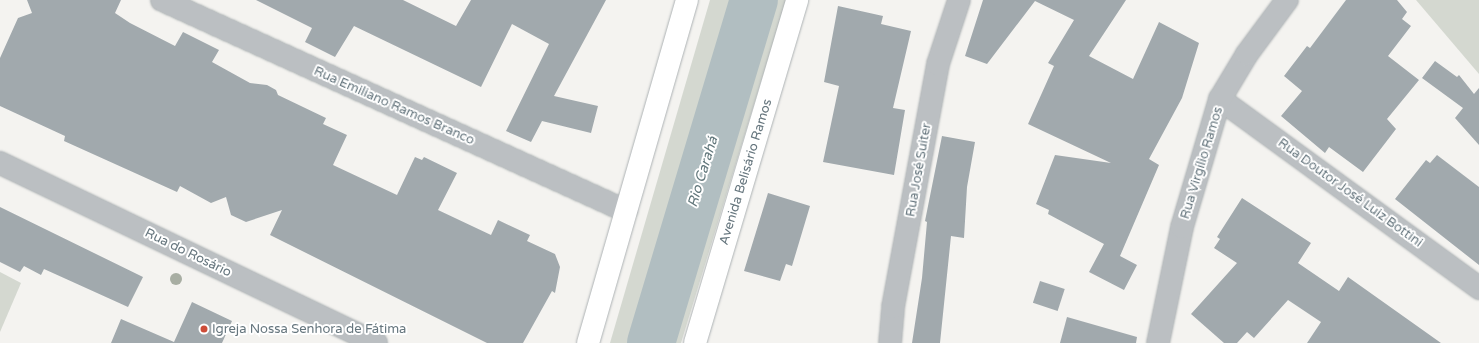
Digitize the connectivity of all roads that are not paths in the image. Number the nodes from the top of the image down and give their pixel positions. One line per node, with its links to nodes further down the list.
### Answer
1 (162, 0): 8 (street, Rua Emiliano Ramos Branco)
2 (687, 0): 8 (main road)
3 (797, 0): 12 (main road, Avenida Belisário Ramos)
4 (959, 0): 13 (street, Rua José Suiter)
5 (1287, 0): 6 (street, Rua Virgílio Ramos)
6 (1220, 99): 9 (street, Rua Doutor José Luiz Bottini); 14 (street, Rua Virgílio Ramos)
7 (0, 163): 10 (street, Rua do Rosário)
8 (626, 211): 11 (main road)
9 (1479, 288)
10 (376, 343)
11 (588, 343)
12 (696, 343)
13 (890, 343)
14 (1158, 343)

